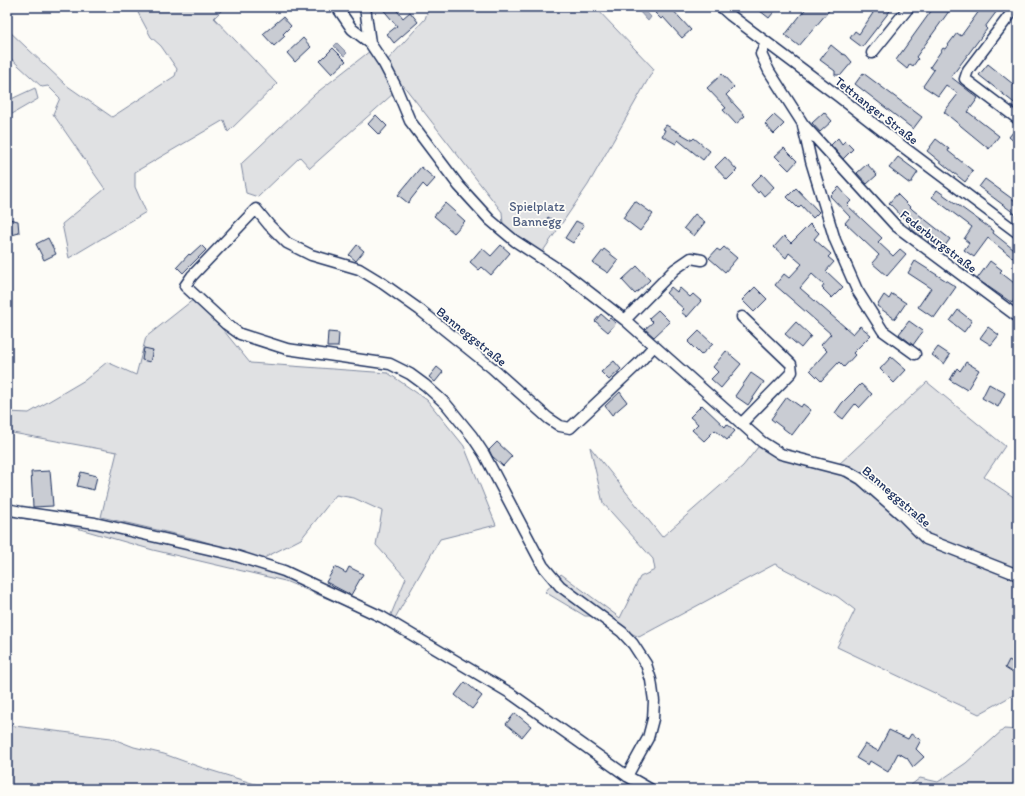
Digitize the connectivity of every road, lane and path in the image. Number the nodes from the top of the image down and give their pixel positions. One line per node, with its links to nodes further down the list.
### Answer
1 (337, 7): 7 (street, Banneggstraße)
2 (365, 7): 7 (street)
3 (721, 7): 6 (street, Tettnanger Straße)
4 (909, 7): 8 (street)
5 (1016, 7): 9 (street)
6 (766, 43): 10 (street, Federburgstraße); 11 (street, Tettnanger Straße)
7 (370, 44): 15 (street, Banneggstraße)
8 (872, 53)
9 (1018, 119)
10 (803, 124): 14 (street, Federburgstraße); 17 (street, Federburgstraße)
11 (1018, 233)
12 (702, 260): 15 (street)
13 (742, 317): 18 (street)
14 (1018, 317)
15 (625, 320): 16 (street, Banneggstraße)
16 (654, 346): 18 (street, Banneggstraße); 21 (street, Banneggstraße)
17 (915, 354)
18 (741, 424): 20 (street, Banneggstraße)
19 (7, 509): 21 (street)
20 (1018, 575)
21 (627, 776): 22 (street)
22 (650, 789)

